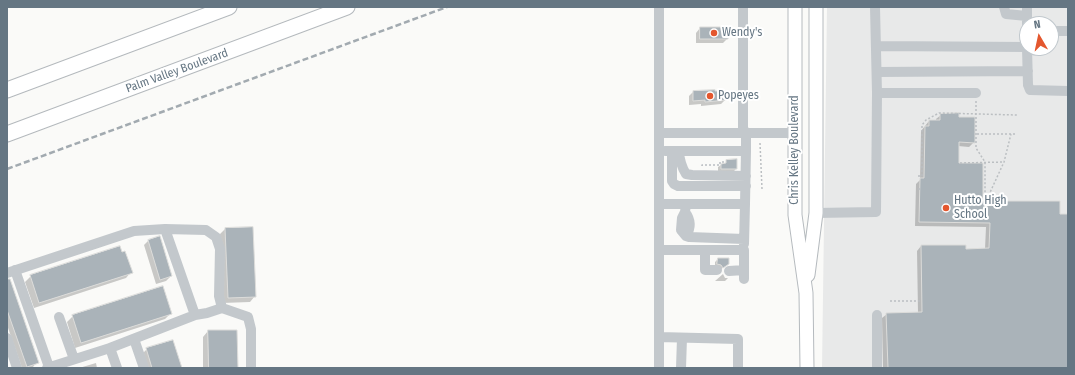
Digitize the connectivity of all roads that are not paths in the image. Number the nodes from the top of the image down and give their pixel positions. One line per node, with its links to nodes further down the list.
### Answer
1 (229, 7): 15 (highway)
2 (347, 7): 22 (highway, Palm Valley Boulevard)
3 (659, 7): 20 (lane)
4 (743, 7): 19 (lane)
5 (795, 7): 21 (main road, Chris Kelley Boulevard)
6 (816, 7): 31 (main road, Chris Kelley Boulevard)
7 (876, 7): 10 (lane)
8 (1004, 7): 9 (lane)
9 (1027, 16)
10 (876, 46): 11 (lane); 14 (lane)
11 (1019, 47)
12 (1027, 56): 13 (lane)
13 (1028, 71): 14 (lane); 16 (lane)
14 (877, 72): 17 (lane)
15 (7, 90)
16 (1068, 91)
17 (877, 93): 18 (lane); 31 (lane)
18 (976, 93)
19 (745, 132): 20 (lane); 21 (lane); 24 (lane)
20 (660, 133): 23 (lane)
21 (795, 133): 40 (main road, Chris Kelley Boulevard)
22 (8, 134)
23 (660, 151): 25 (lane); 28 (lane)
24 (746, 151): 25 (lane); 26 (lane)
25 (677, 153): 26 (lane); 27 (lane)
26 (746, 176): 27 (lane)
27 (746, 186): 29 (lane)
28 (660, 204): 30 (lane); 34 (lane)
29 (745, 204): 30 (lane); 33 (lane)
30 (686, 208): 33 (lane)
31 (816, 213): 40 (main road, Chris Kelley Boulevard)
32 (165, 229): 39 (lane); 41 (lane); 42 (lane)
33 (744, 239): 36 (lane)
34 (659, 250): 35 (lane); 45 (lane)
35 (705, 250): 36 (lane); 37 (lane)
36 (744, 250): 38 (lane)
37 (718, 270)
38 (729, 270)
39 (11, 271): 52 (lane)
40 (806, 293): 59 (main road, Chris Kelley Boulevard)
41 (222, 308): 42 (lane); 55 (lane)
42 (195, 315): 48 (lane)
43 (877, 315): 60 (lane)
44 (59, 318): 50 (lane)
45 (659, 337): 47 (lane); 56 (lane)
46 (7, 338): 51 (lane)
47 (682, 338): 57 (lane); 58 (lane)
48 (134, 339): 49 (lane); 54 (lane)
49 (110, 348): 50 (lane); 53 (lane)
50 (74, 359): 52 (lane)
51 (17, 368)
52 (48, 368)
53 (117, 368)
54 (144, 368)
55 (251, 368)
56 (659, 368)
57 (681, 368)
58 (738, 368)
59 (807, 368)
60 (877, 368)

